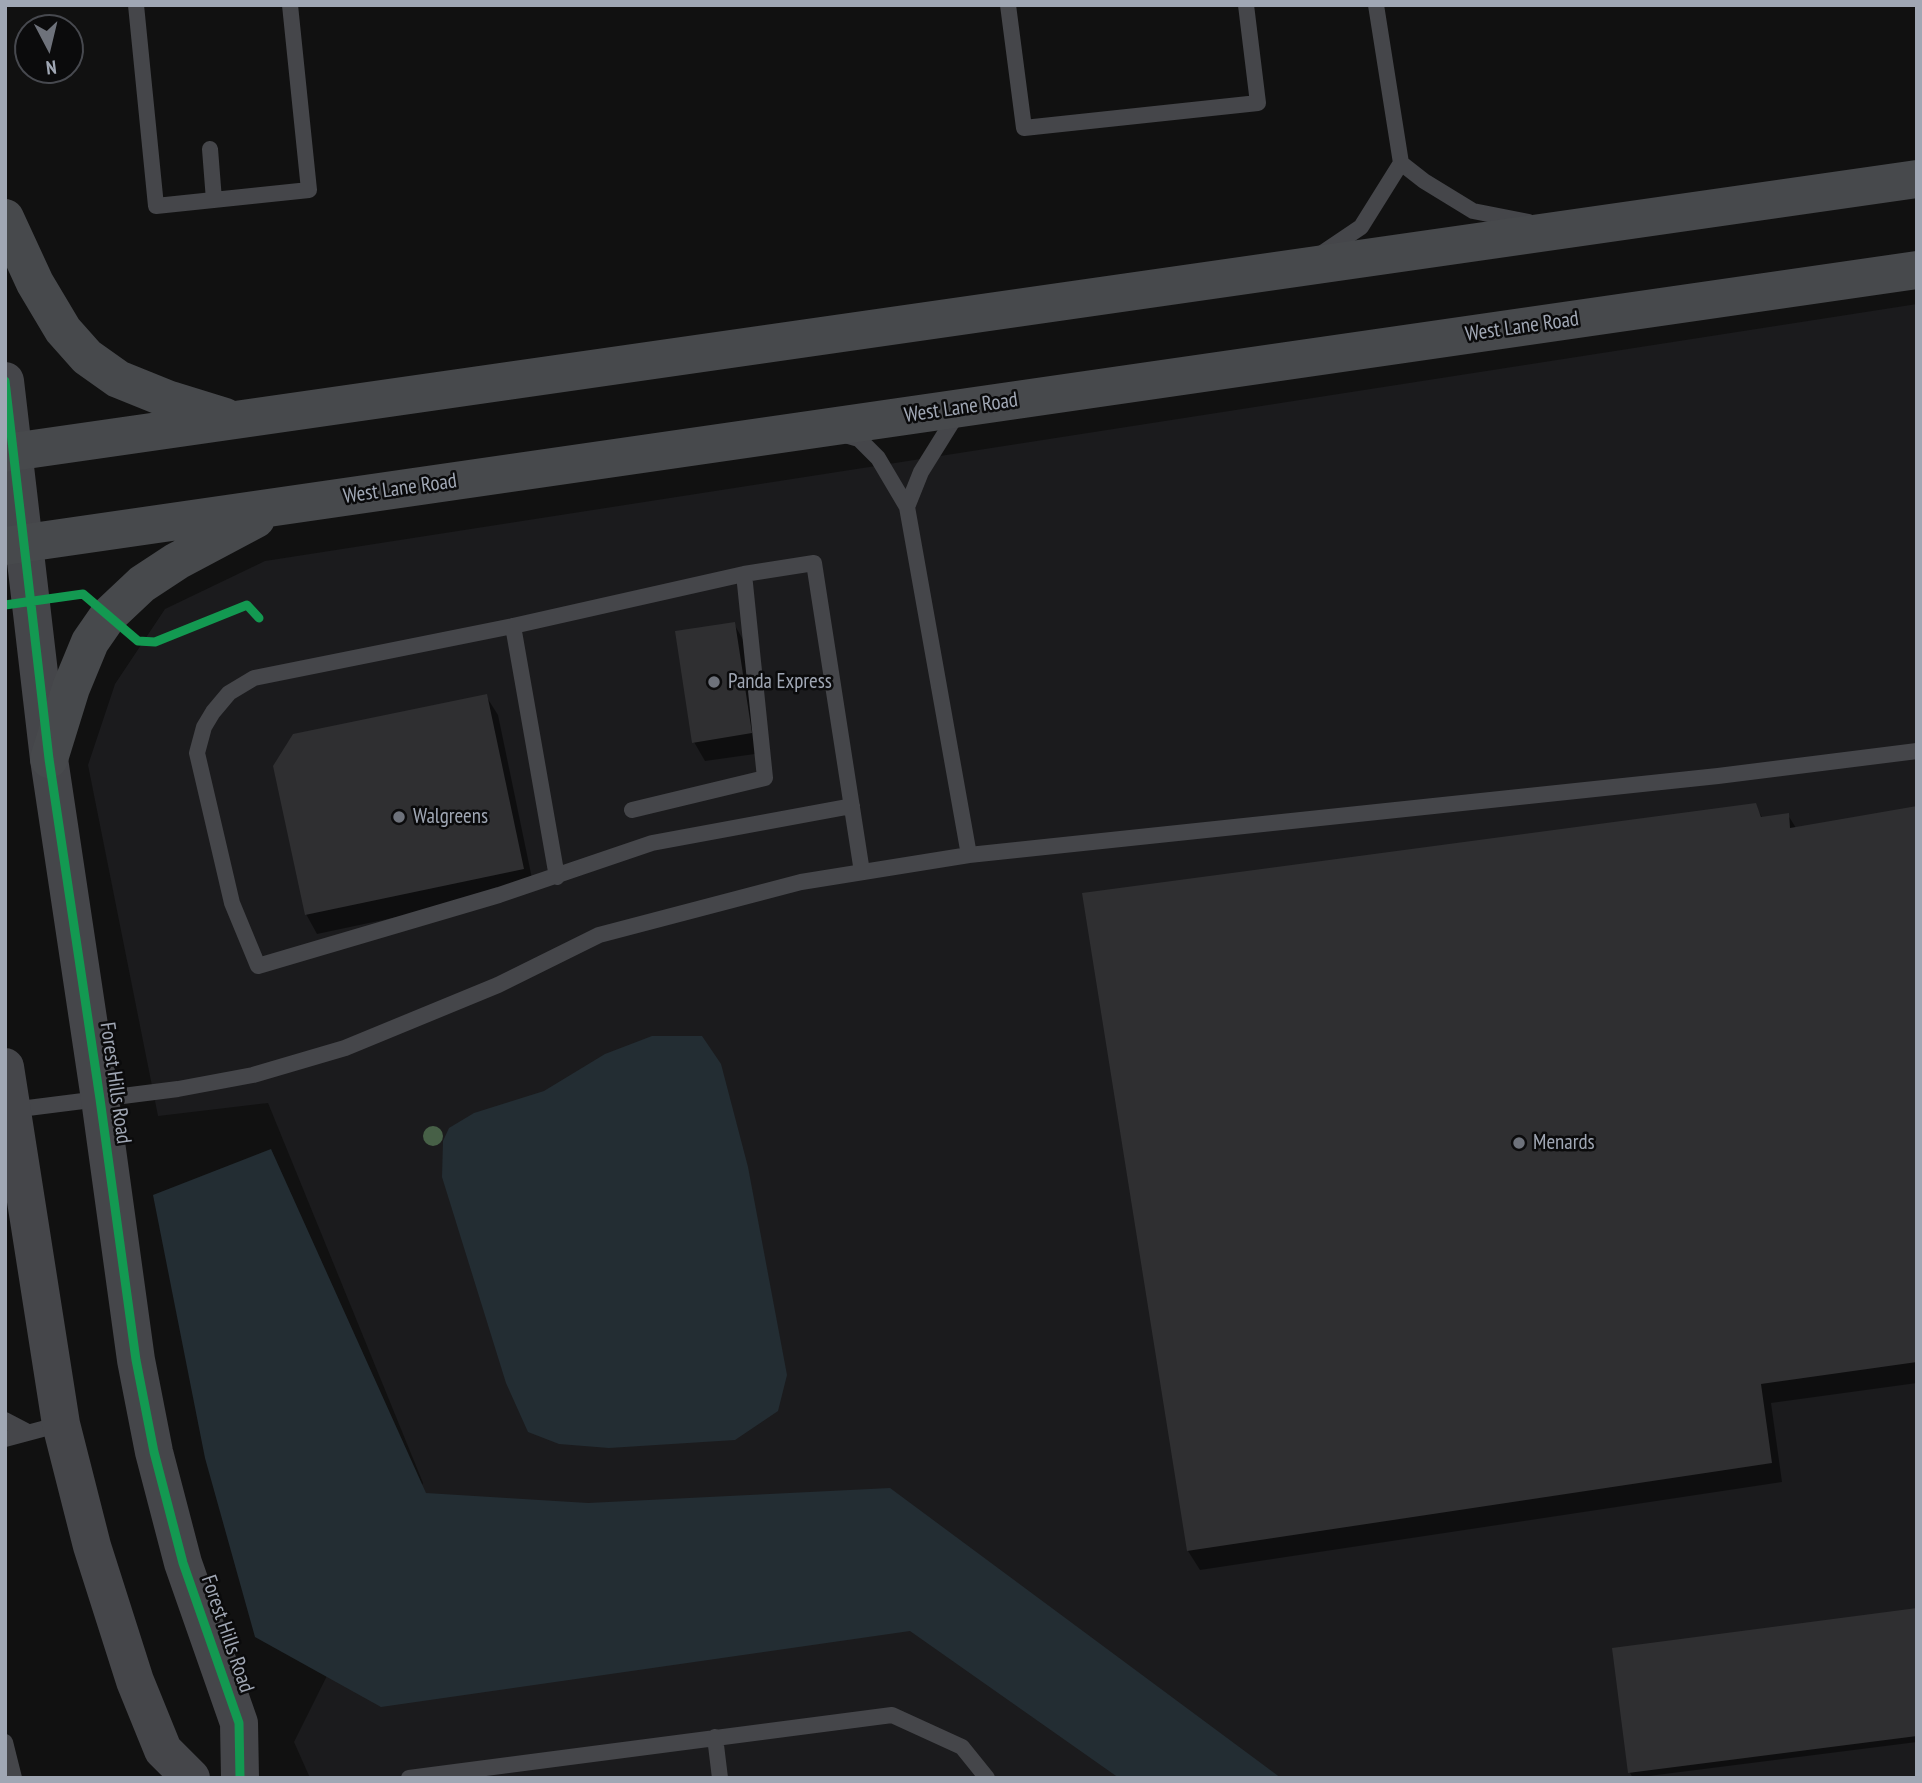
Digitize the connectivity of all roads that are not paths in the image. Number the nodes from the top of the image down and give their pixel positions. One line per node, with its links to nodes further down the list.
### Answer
1 (136, 5): 9 (lane)
2 (290, 5): 9 (lane)
3 (1008, 5): 4 (lane)
4 (1246, 5)
5 (1376, 5): 7 (lane)
6 (210, 149): 9 (lane)
7 (1401, 163): 11 (lane); 12 (lane)
8 (1917, 179): 11 (main road)
9 (214, 200)
10 (5, 218): 18 (main road)
11 (1562, 229): 12 (main road)
12 (1293, 268): 18 (main road)
13 (1917, 270): 15 (main road, West Lane Road)
14 (1917, 297): 15 (main road)
15 (1330, 355): 17 (main road, West Lane Road)
16 (5, 382): 20 (street, Forest Hills Road)
17 (961, 408): 19 (main road, West Lane Road); 22 (lane)
18 (233, 420): 20 (main road)
19 (820, 429): 21 (main road, West Lane Road); 22 (lane)
20 (9, 453): 23 (street, Forest Hills Road)
21 (279, 506): 23 (main road, West Lane Road); 27 (main road)
22 (907, 507): 30 (lane)
23 (15, 544): 27 (street, Forest Hills Road)
24 (744, 574): 25 (lane); 28 (lane); 29 (lane)
25 (513, 626): 32 (lane); 32 (lane)
26 (1917, 751): 30 (lane)
27 (49, 759): 34 (street, Forest Hills Road)
28 (852, 806): 31 (lane); 32 (lane)
29 (632, 810)
30 (969, 855): 31 (lane)
31 (862, 872): 34 (lane)
32 (557, 877)
33 (5, 1067): 35 (street)
34 (100, 1099): 35 (lane); 44 (street, Forest Hills Road)
35 (9, 1110): 37 (street)
36 (5, 1420): 37 (lane)
37 (45, 1428): 38 (lane); 43 (street)
38 (5, 1439)
39 (715, 1737): 41 (lane); 46 (lane); 47 (lane)
40 (5, 1742): 42 (lane)
41 (452, 1775): 45 (lane)
42 (13, 1778)
43 (191, 1778)
44 (240, 1778)
45 (409, 1778)
46 (720, 1778)
47 (987, 1778)

